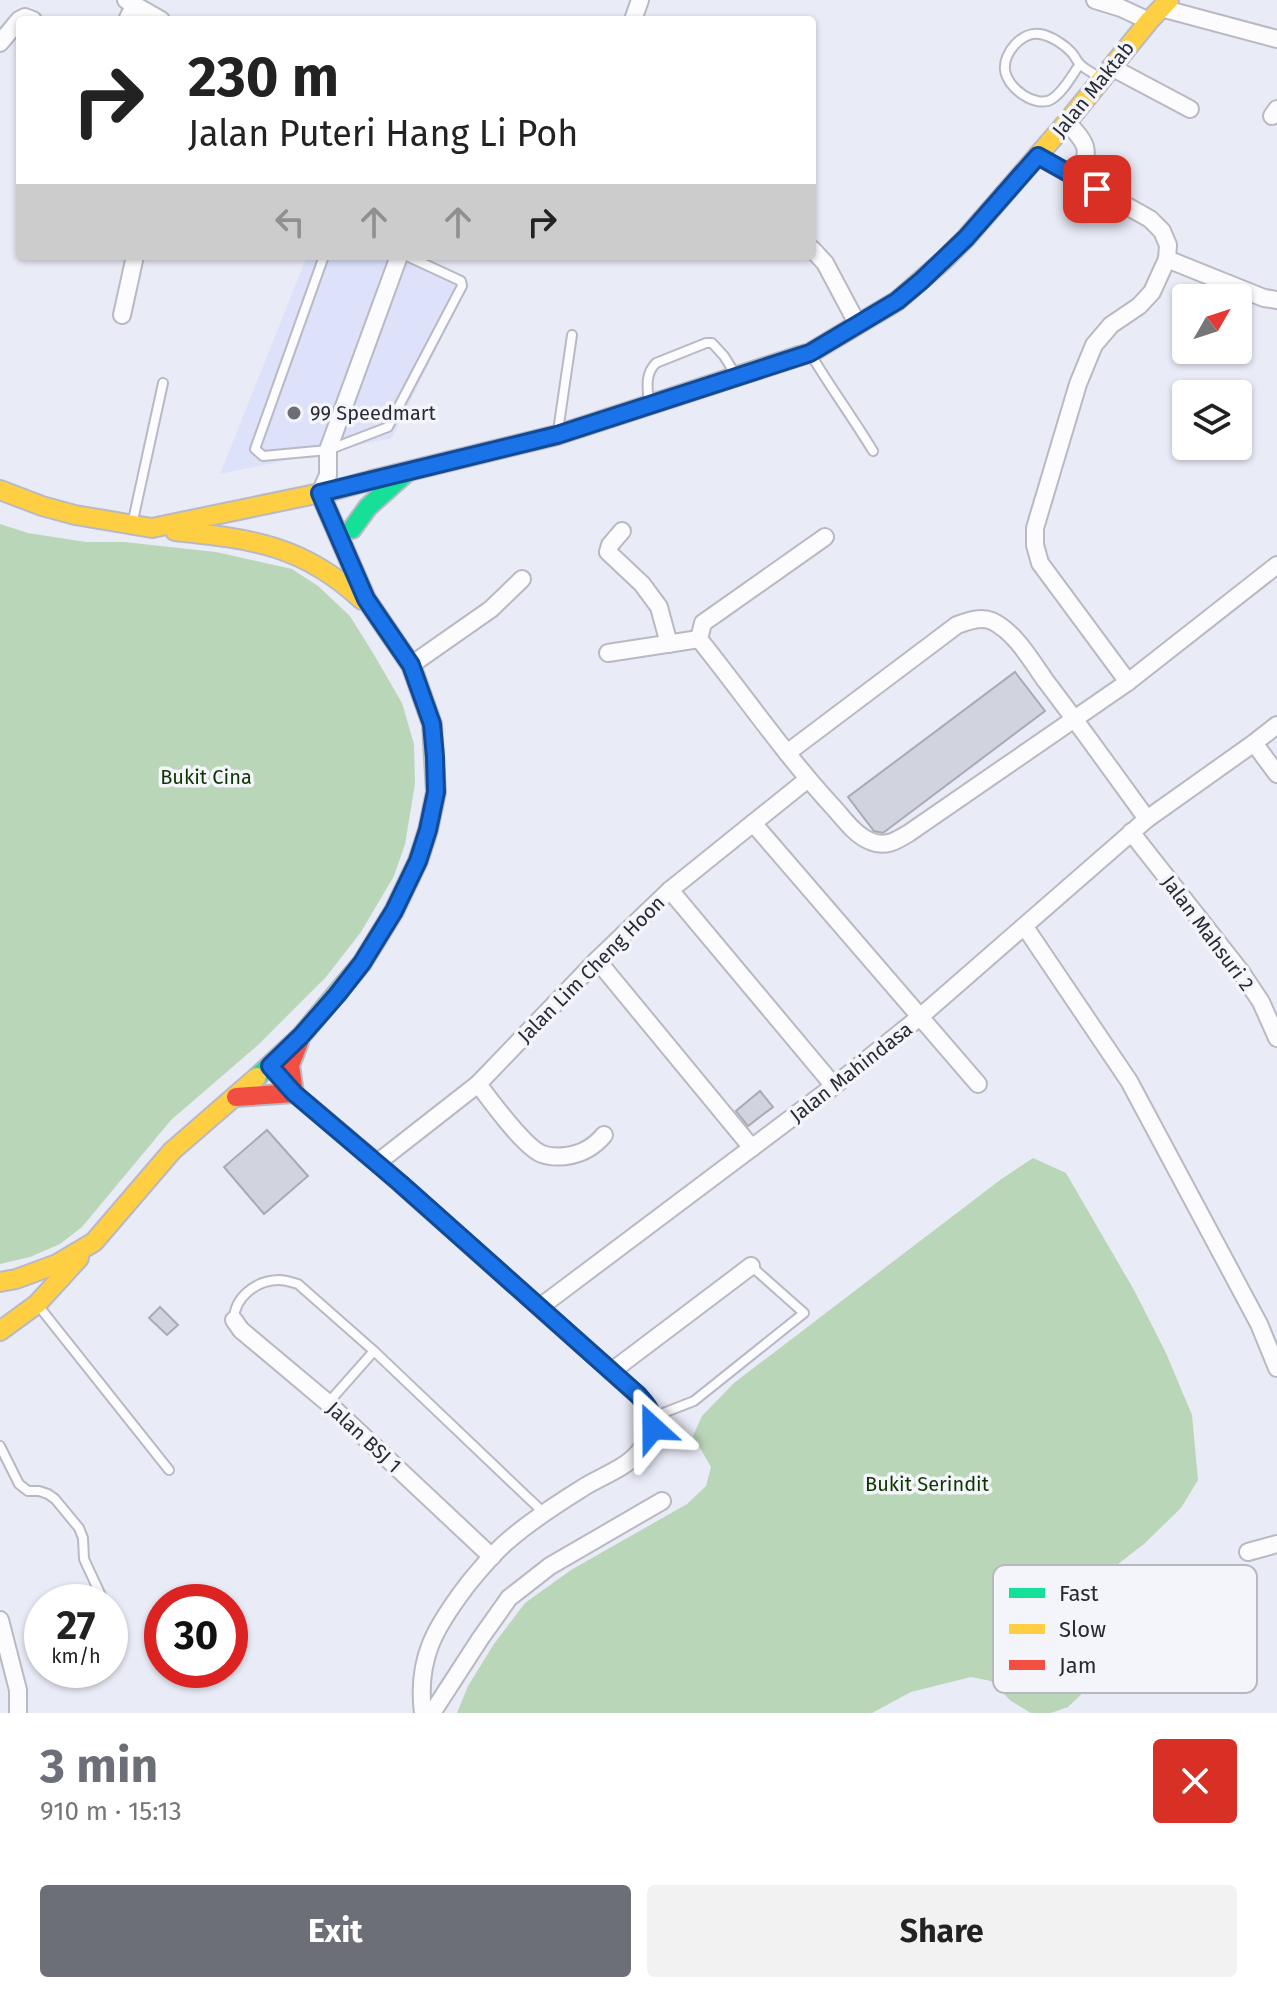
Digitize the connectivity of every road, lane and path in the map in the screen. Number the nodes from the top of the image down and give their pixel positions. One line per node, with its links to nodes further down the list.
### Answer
1 (1095, 0): 3 (street)
2 (129, 8): 4 (street)
3 (1159, 10): 6 (street); 9 (main road, Jalan Maktab)
4 (150, 16)
5 (16, 24): 7 (street)
6 (1277, 39)
7 (0, 43)
8 (1080, 64): 8 (lane); 9 (lane)
9 (1106, 73): 10 (street); 11 (main road, Jalan Maktab)
10 (1190, 109)
11 (1067, 122): 12 (main road, Jalan Maktab); 13 (street)
12 (1038, 156): 13 (street); 22 (main road, Jalan Maktab)
13 (1078, 178): 15 (street)
14 (816, 253): 22 (street)
15 (1167, 259): 20 (street); 46 (street)
16 (134, 260): 21 (street)
17 (323, 260): 29 (lane)
18 (398, 260): 29 (street)
19 (416, 260): 29 (lane)
20 (1277, 300)
21 (122, 315)
22 (858, 325): 24 (main road, Jalan Maktab)
23 (572, 335): 28 (lane)
24 (810, 353): 25 (main road, Jalan Maktab); 30 (lane)
25 (737, 377): 27 (main road, Jalan Maktab); 27 (lane)
26 (163, 383): 34 (lane)
27 (650, 406): 28 (main road, Jalan Maktab)
28 (557, 435): 31 (main road, Jalan Maktab)
29 (328, 450): 32 (street)
30 (873, 451)
31 (410, 470): 32 (main road, Jalan Maktab); 36 (main road)
32 (328, 486): 35 (main road, Jalan Maktab); 36 (main road); 41 (main road)
33 (0, 490): 34 (main road)
34 (132, 525): 35 (main road)
35 (152, 528): 41 (main road)
36 (352, 529): 41 (main road)
37 (622, 531): 43 (street)
38 (825, 537): 42 (street)
39 (1277, 565): 46 (street)
40 (522, 579): 45 (street)
41 (382, 622): 45 (main road)
42 (699, 639): 43 (street); 50 (street)
43 (669, 644): 44 (street)
44 (608, 653)
45 (411, 665): 60 (main road)
46 (1128, 682): 47 (street)
47 (1075, 718): 50 (street); 52 (street); 53 (street)
48 (1277, 725): 49 (street, Jalan Mahindasa)
49 (1254, 743): 51 (street); 53 (street, Jalan Mahindasa)
50 (787, 753): 52 (street)
51 (1277, 774)
52 (808, 779): 54 (street, Jalan Lim Cheng Hoon)
53 (1147, 819): 55 (street, Jalan Mahindasa)
54 (753, 823): 56 (street, Jalan Lim Cheng Hoon); 59 (street)
55 (1131, 832): 57 (street, Jalan Mahindasa); 61 (street, Jalan Mahsuri 2)
56 (670, 890): 58 (street, Jalan Lim Cheng Hoon); 65 (street)
57 (1025, 927): 59 (street, Jalan Mahindasa); 79 (street)
58 (597, 960): 63 (street, Jalan Lim Cheng Hoon); 69 (street)
59 (921, 1016): 64 (street); 65 (street, Jalan Mahindasa)
60 (301, 1036): 62 (main road); 66 (main road)
61 (1277, 1038)
62 (270, 1066): 66 (street); 67 (main road)
63 (478, 1084): 68 (street); 70 (street, Jalan Lim Cheng Hoon)
64 (978, 1084)
65 (834, 1086): 69 (street, Jalan Mahindasa)
66 (294, 1093): 67 (main road); 70 (street)
67 (236, 1097): 71 (main road)
68 (604, 1135)
69 (752, 1148): 75 (street, Jalan Mahindasa)
70 (377, 1163): 75 (street)
71 (94, 1242): 73 (main road); 74 (main road)
72 (751, 1266): 80 (street); 82 (lane)
73 (0, 1282)
74 (37, 1304): 77 (main road); 84 (lane)
75 (540, 1307): 80 (street)
76 (234, 1320): 78 (lane); 81 (street, Jalan BSJ 1)
77 (0, 1331)
78 (374, 1351): 81 (lane); 86 (lane)
79 (1277, 1368)
80 (612, 1371): 82 (street)
81 (328, 1403): 89 (street, Jalan BSJ 1)
82 (653, 1417): 86 (street)
83 (0, 1446): 90 (lane)
84 (169, 1470)
85 (662, 1501): 94 (street)
86 (544, 1513): 89 (street)
87 (1277, 1544): 88 (street)
88 (1248, 1552)
89 (492, 1557): 93 (street)
90 (96, 1584)
91 (0, 1620): 92 (street)
92 (18, 1713)
93 (423, 1713)
94 (432, 1713)

